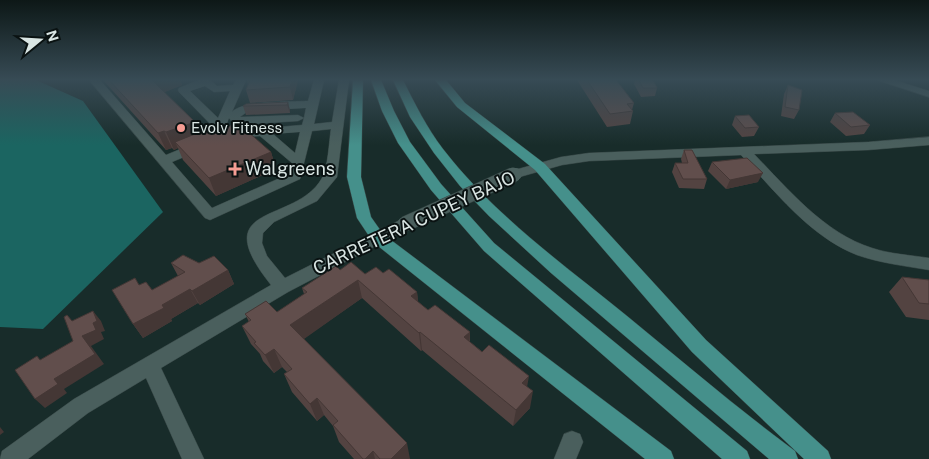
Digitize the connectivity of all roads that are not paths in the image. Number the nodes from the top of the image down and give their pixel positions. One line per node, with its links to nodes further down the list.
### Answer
1 (113, 101): 17 (street)
2 (191, 101): 13 (street)
3 (232, 101): 13 (street)
4 (341, 101): 11 (street)
5 (357, 101): 20 (main road)
6 (384, 101): 27 (main road)
7 (408, 101): 28 (main road)
8 (458, 101): 19 (main road)
9 (313, 104): 10 (street); 10 (street)
10 (309, 122): 11 (street); 12 (street); 18 (street)
11 (338, 125): 22 (street)
12 (262, 132): 13 (street); 18 (street)
13 (217, 139): 17 (street)
14 (929, 141): 15 (street, CARRETERA CUPEY BAJO)
15 (744, 151): 19 (street, CARRETERA CUPEY BAJO); 21 (street)
16 (193, 156): 17 (street)
17 (166, 160): 18 (street)
18 (298, 162)
19 (540, 167): 20 (street, CARRETERA CUPEY BAJO, bridge); 29 (main road)
20 (378, 238): 22 (street, CARRETERA CUPEY BAJO); 26 (main road)
21 (929, 264)
22 (282, 286): 23 (street, CARRETERA CUPEY BAJO)
23 (150, 365): 24 (street, CARRETERA CUPEY BAJO); 25 (street)
24 (10, 459)
25 (192, 459)
26 (663, 459)
27 (738, 459)
28 (786, 459)
29 (820, 459)

